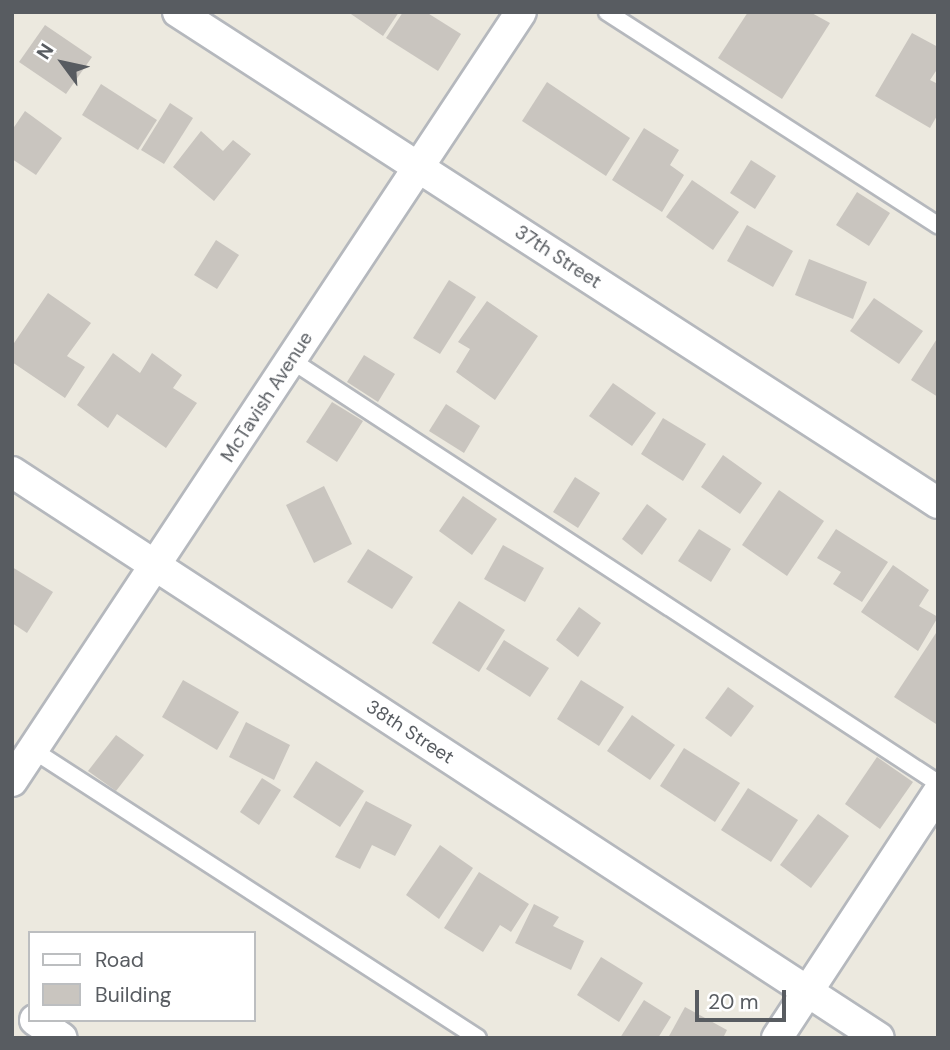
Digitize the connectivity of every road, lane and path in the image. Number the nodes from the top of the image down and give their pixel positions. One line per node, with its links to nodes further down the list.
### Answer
1 (178, 12): 4 (street, 37th Street)
2 (521, 12): 4 (street, McTavish Avenue)
3 (607, 12): 5 (lane)
4 (418, 167): 6 (street, McTavish Avenue); 8 (street, 37th Street)
5 (938, 225)
6 (291, 360): 9 (street, McTavish Avenue); 12 (lane)
7 (12, 472): 9 (street, 38th Street)
8 (938, 503)
9 (155, 566): 10 (street, McTavish Avenue); 14 (street, 38th Street)
10 (33, 750): 11 (street, McTavish Avenue); 19 (lane)
11 (12, 781)
12 (938, 783)
13 (938, 793): 14 (street)
14 (807, 992): 20 (street); 21 (street, 38th Street)
15 (12, 1005): 16 (street)
16 (28, 1016)
17 (38, 1022): 18 (street)
18 (62, 1038)
19 (478, 1038)
20 (777, 1038)
21 (879, 1038)

